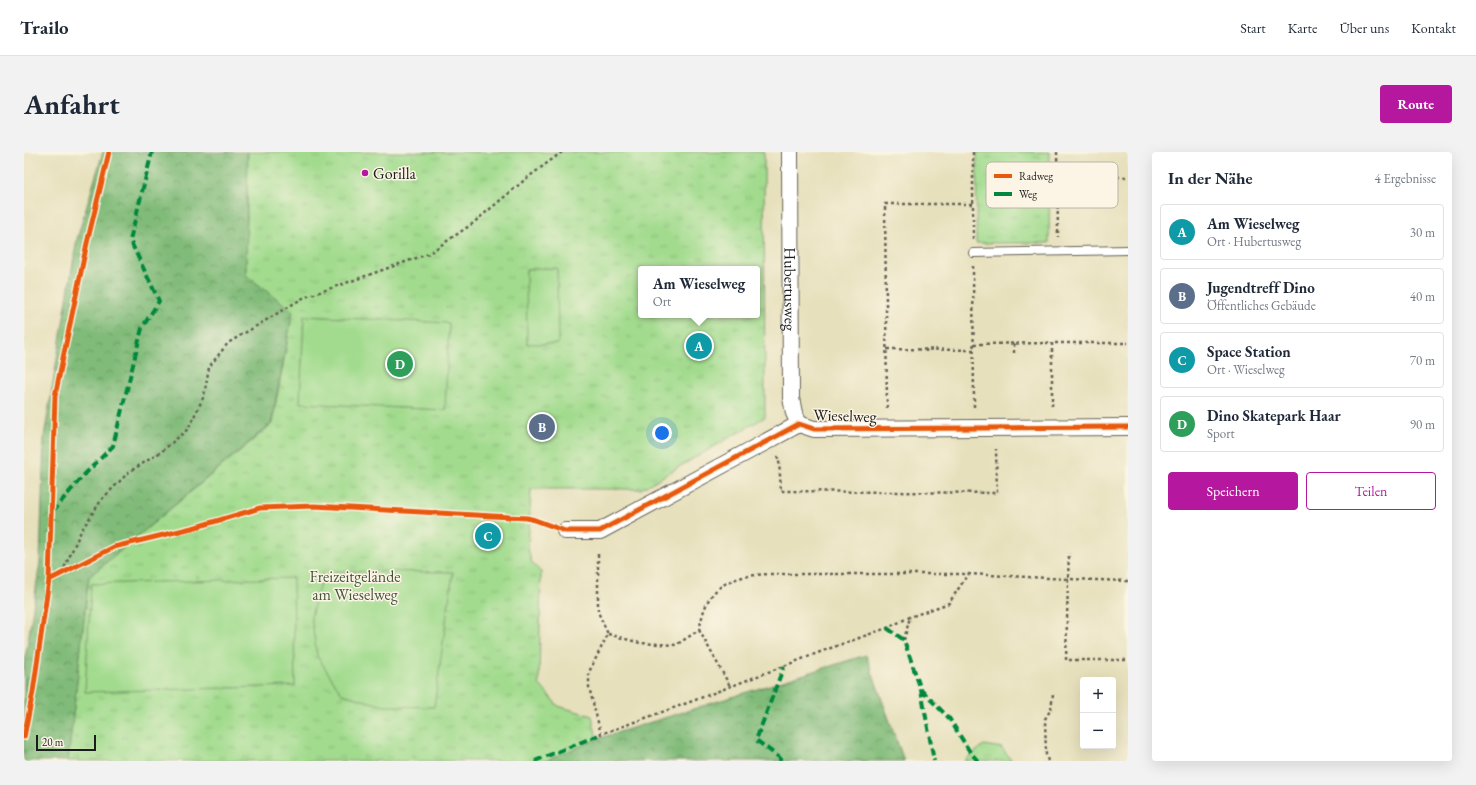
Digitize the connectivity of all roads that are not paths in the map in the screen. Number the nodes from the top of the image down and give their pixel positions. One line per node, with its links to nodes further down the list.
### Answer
1 (790, 152): 4 (street, Hubertusweg)
2 (1128, 250): 3 (lane)
3 (973, 253)
4 (799, 424): 5 (street, Wieselweg); 6 (street, Wieselweg)
5 (1128, 428)
6 (565, 531)

